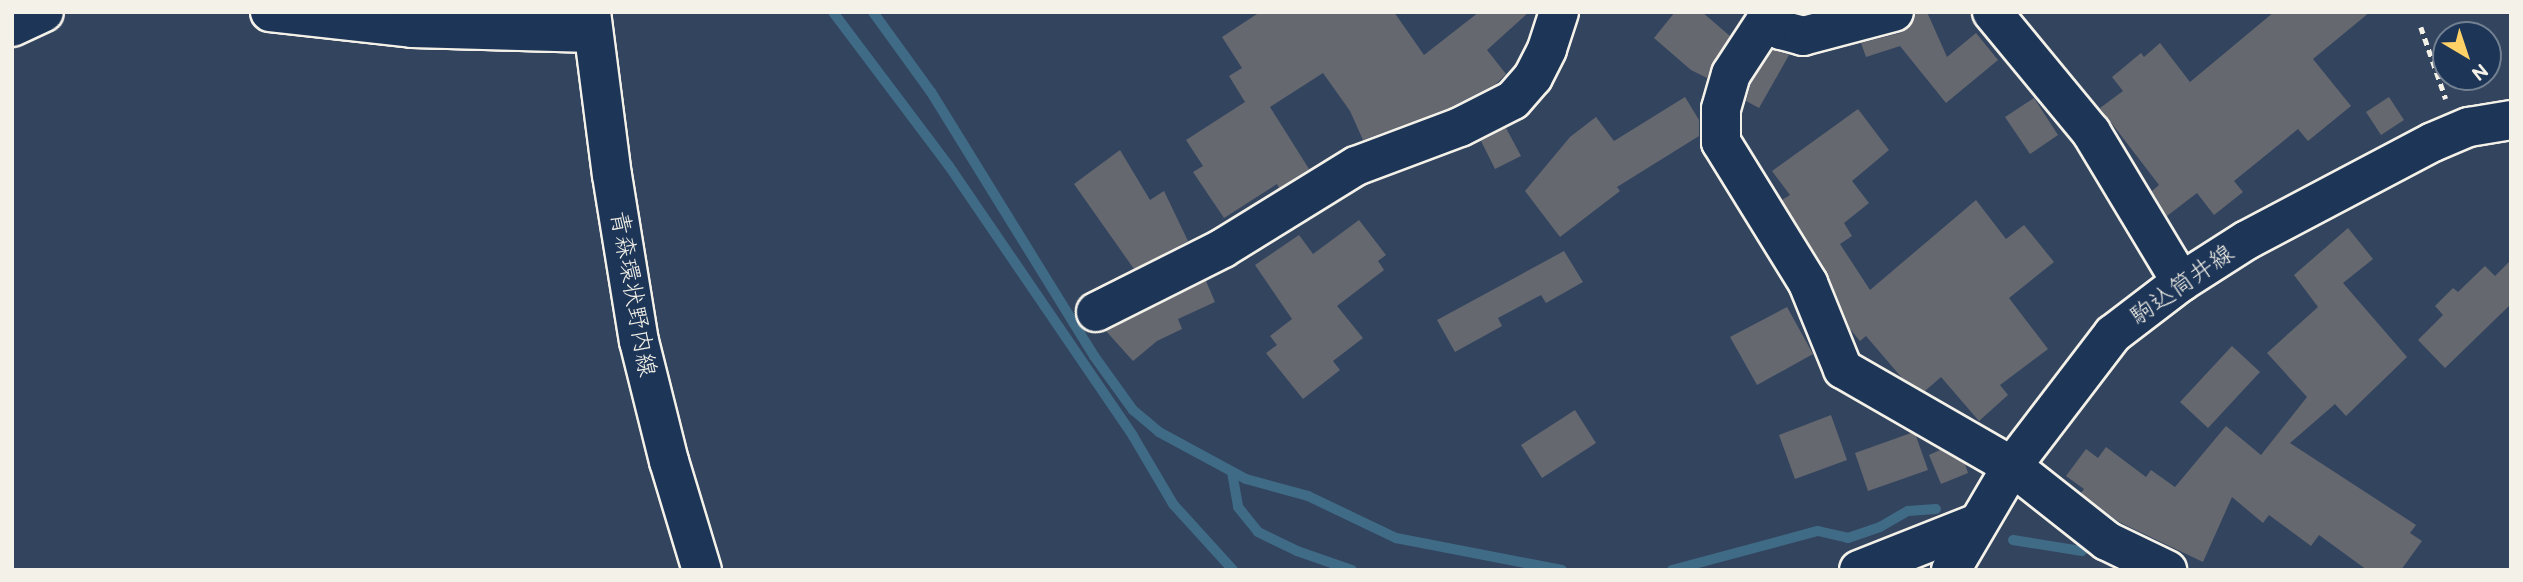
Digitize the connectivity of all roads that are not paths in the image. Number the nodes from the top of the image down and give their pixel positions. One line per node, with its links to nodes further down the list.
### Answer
1 (44, 12): 8 (street)
2 (270, 12): 7 (street)
3 (1559, 12): 11 (street)
4 (1894, 12): 6 (street)
5 (1992, 12): 10 (street)
6 (1768, 14): 12 (street)
7 (592, 22): 14 (street, 青森環状野内線)
8 (12, 27)
9 (2511, 120): 10 (street, 駒込筒井線)
10 (2180, 282): 12 (street, 駒込筒井線)
11 (1096, 312)
12 (2012, 466): 13 (street, 駒込筒井線); 17 (street)
13 (1975, 524): 15 (street); 16 (street, 駒込筒井線)
14 (702, 570)
15 (1859, 570)
16 (1951, 570)
17 (2167, 570)

